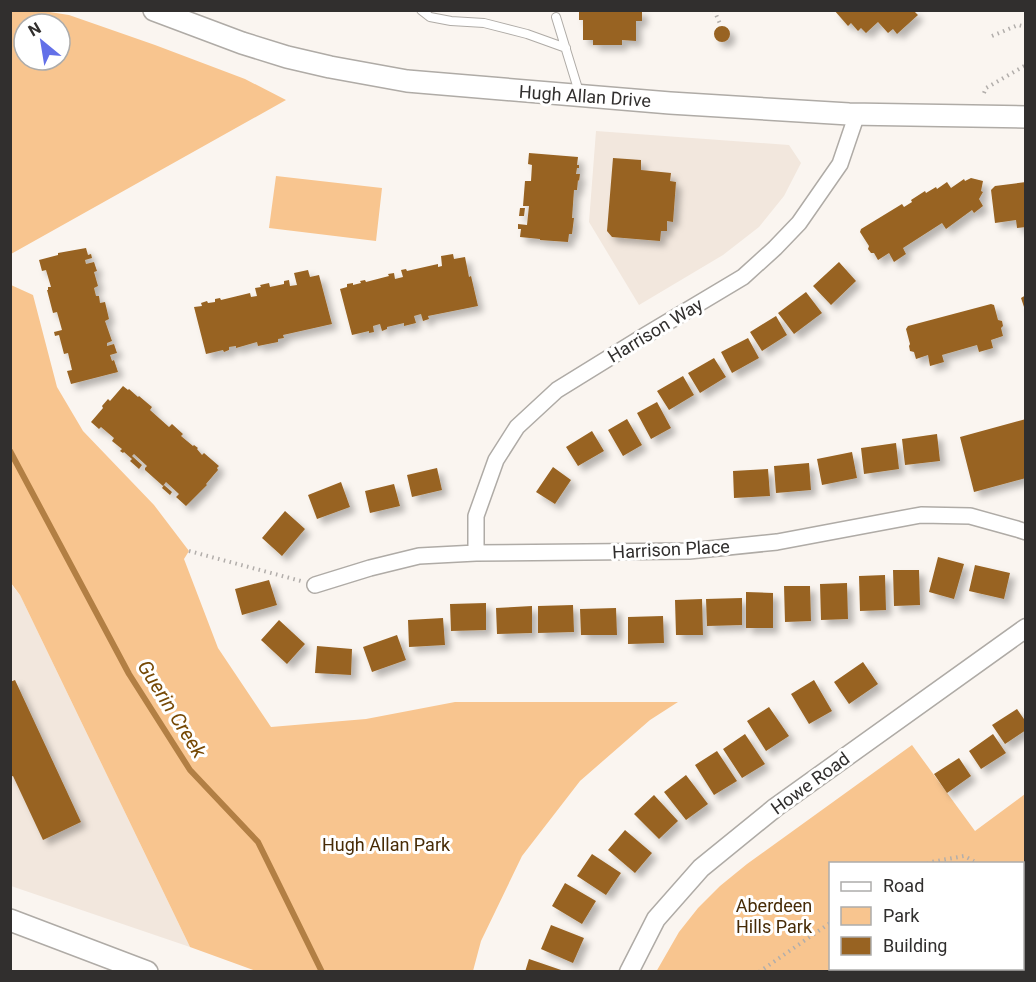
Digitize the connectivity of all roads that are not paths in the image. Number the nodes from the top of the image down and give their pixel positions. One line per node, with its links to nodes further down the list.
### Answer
1 (154, 10): 5 (main road, Hugh Allan Drive)
2 (422, 10): 4 (lane)
3 (556, 17): 4 (lane)
4 (566, 48): 5 (lane)
5 (581, 96): 6 (main road, Hugh Allan Drive)
6 (857, 114): 7 (main road, Hugh Allan Drive); 9 (street, Harrison Way)
7 (1026, 117)
8 (1026, 532): 9 (street, Harrison Place)
9 (476, 554): 10 (street, Harrison Place)
10 (315, 585)
11 (1026, 628): 14 (street, Howe Road)
12 (10, 920): 13 (main road)
13 (147, 972)
14 (629, 972)

